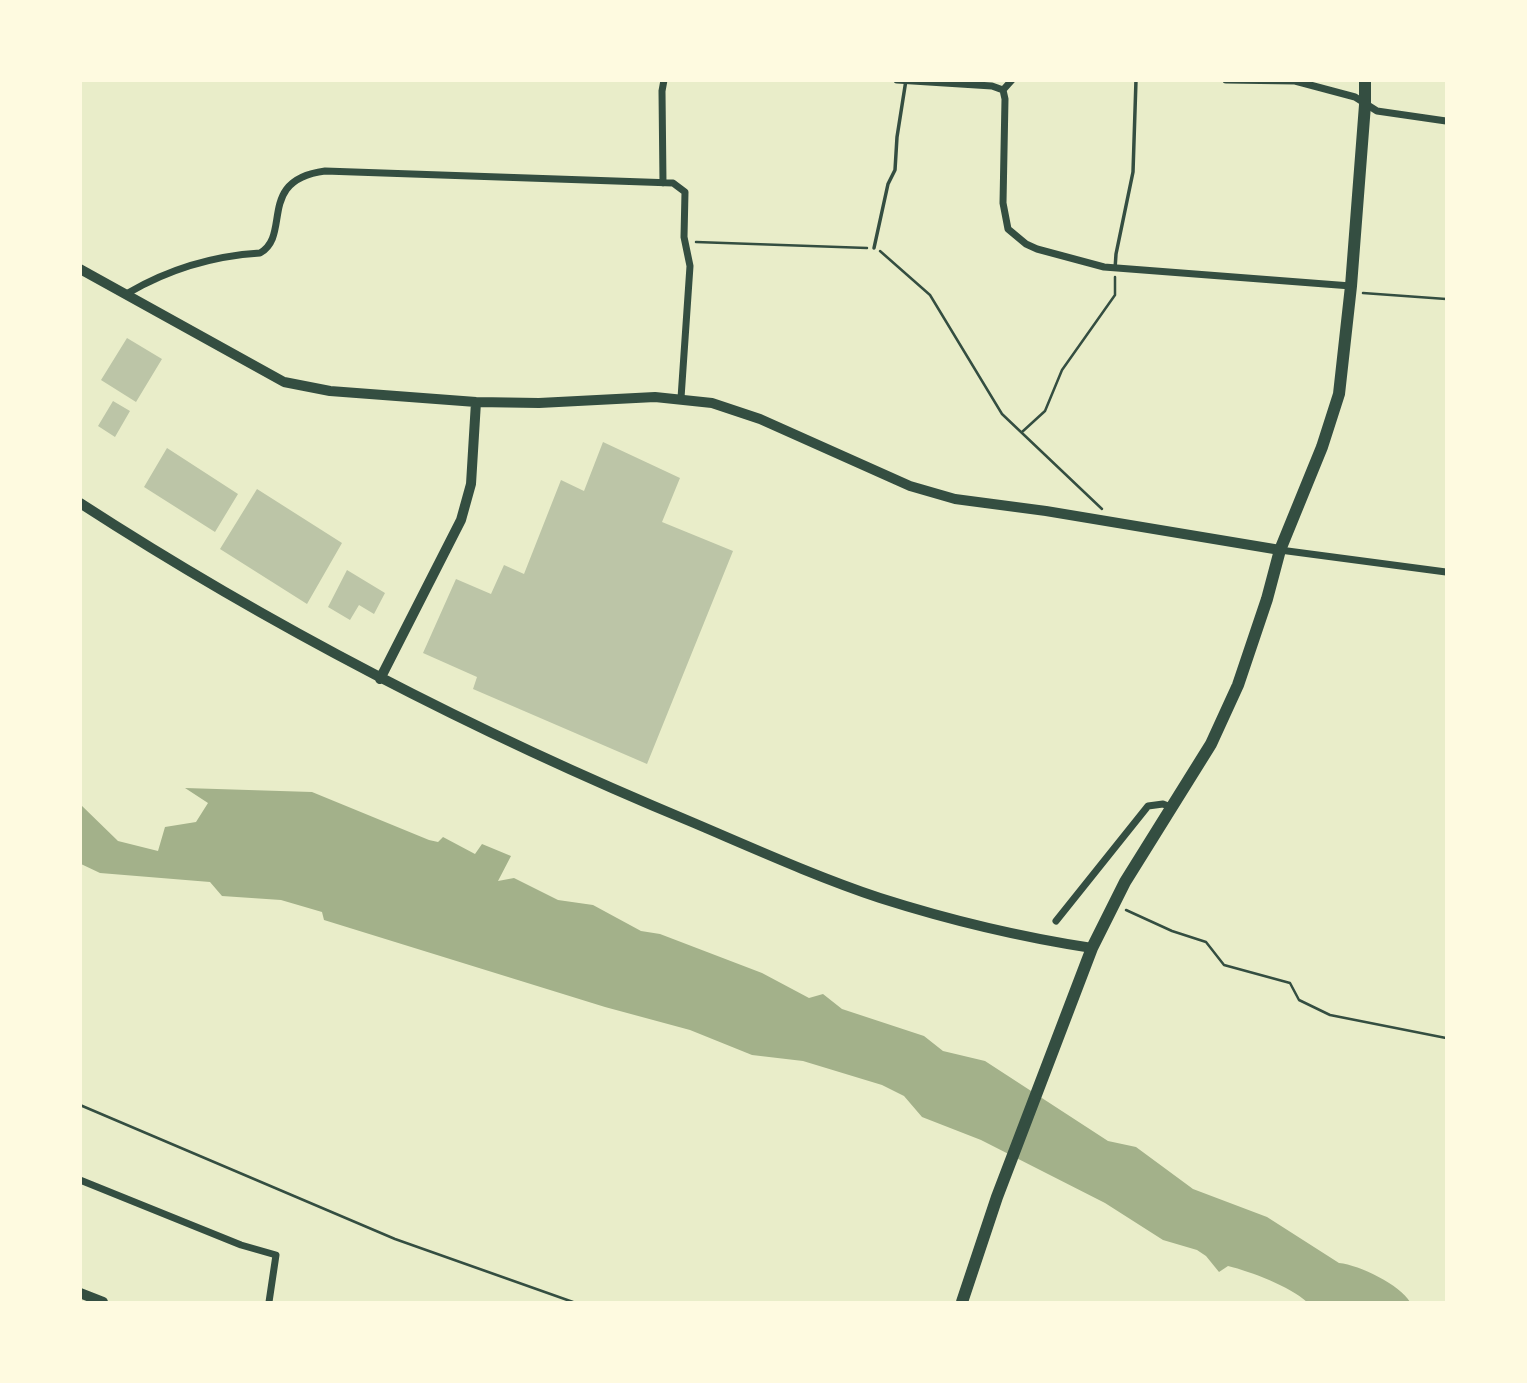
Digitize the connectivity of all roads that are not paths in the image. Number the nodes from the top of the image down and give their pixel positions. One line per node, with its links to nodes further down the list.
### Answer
1 (664, 80): 11 (street)
2 (897, 80): 7 (street)
3 (1012, 80): 8 (street)
4 (1136, 80): 14 (lane)
5 (1226, 80): 9 (street)
6 (1365, 80): 9 (highway)
7 (906, 81): 8 (street); 12 (lane)
8 (1003, 90): 14 (street)
9 (1365, 104): 10 (street); 15 (highway)
10 (1447, 121)
11 (663, 183): 16 (street); 17 (street)
12 (874, 248)
13 (80, 269): 16 (street)
14 (1115, 269): 15 (street)
15 (1351, 289): 20 (highway)
16 (128, 293): 18 (street)
17 (681, 398): 18 (street); 20 (street)
18 (476, 402): 22 (street)
19 (80, 503): 22 (street)
20 (1280, 550): 21 (street); 23 (highway)
21 (1447, 572)
22 (380, 679): 25 (street)
23 (1173, 808): 24 (street); 25 (highway)
24 (1056, 921)
25 (1092, 948): 30 (highway)
26 (80, 1180): 29 (street)
27 (80, 1293): 28 (street)
28 (103, 1303)
29 (269, 1303)
30 (962, 1303)

